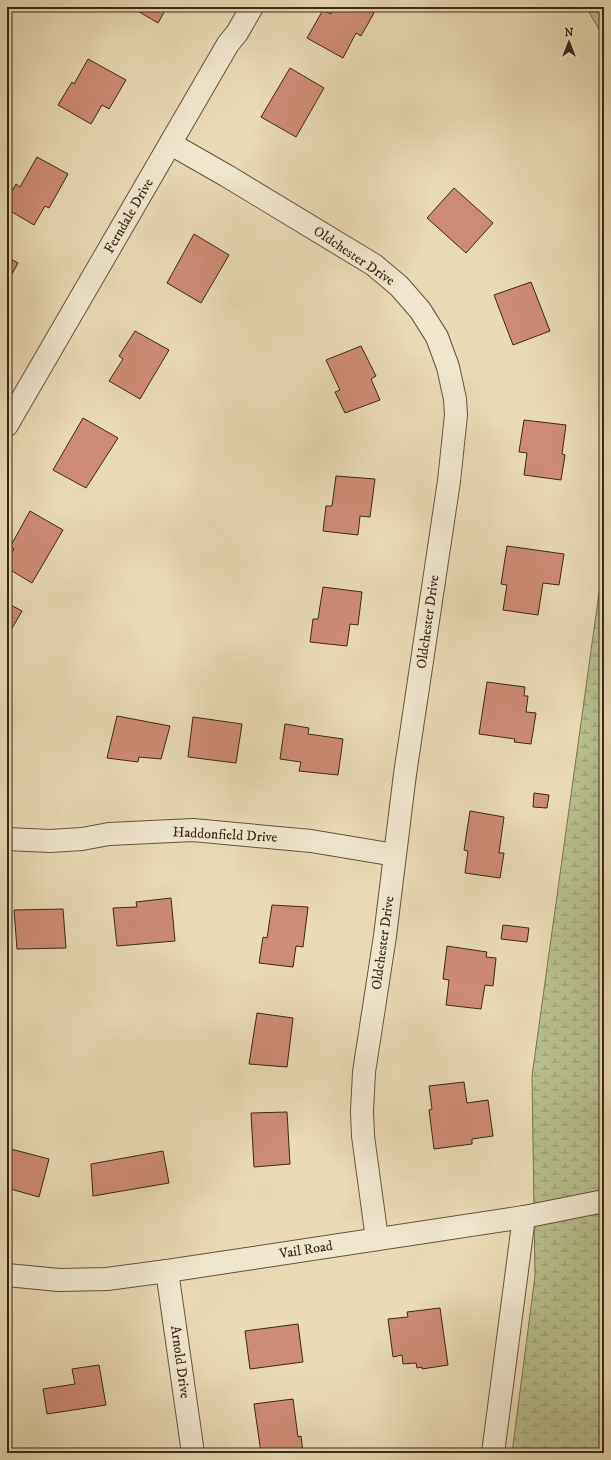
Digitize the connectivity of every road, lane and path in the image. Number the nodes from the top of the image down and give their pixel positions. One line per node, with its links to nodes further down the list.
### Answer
1 (252, 7): 2 (street, Ferndale Drive)
2 (171, 144): 3 (street, Ferndale Drive); 5 (street, Oldchester Drive)
3 (7, 425)
4 (7, 839): 5 (street, Haddonfield Drive)
5 (395, 855): 8 (street, Oldchester Drive)
6 (604, 1201): 7 (street, Vail Road)
7 (524, 1216): 8 (street, Vail Road); 12 (street)
8 (378, 1239): 9 (street, Vail Road)
9 (167, 1271): 10 (street, Vail Road); 11 (street, Arnold Drive)
10 (7, 1275)
11 (194, 1453)
12 (493, 1453)

